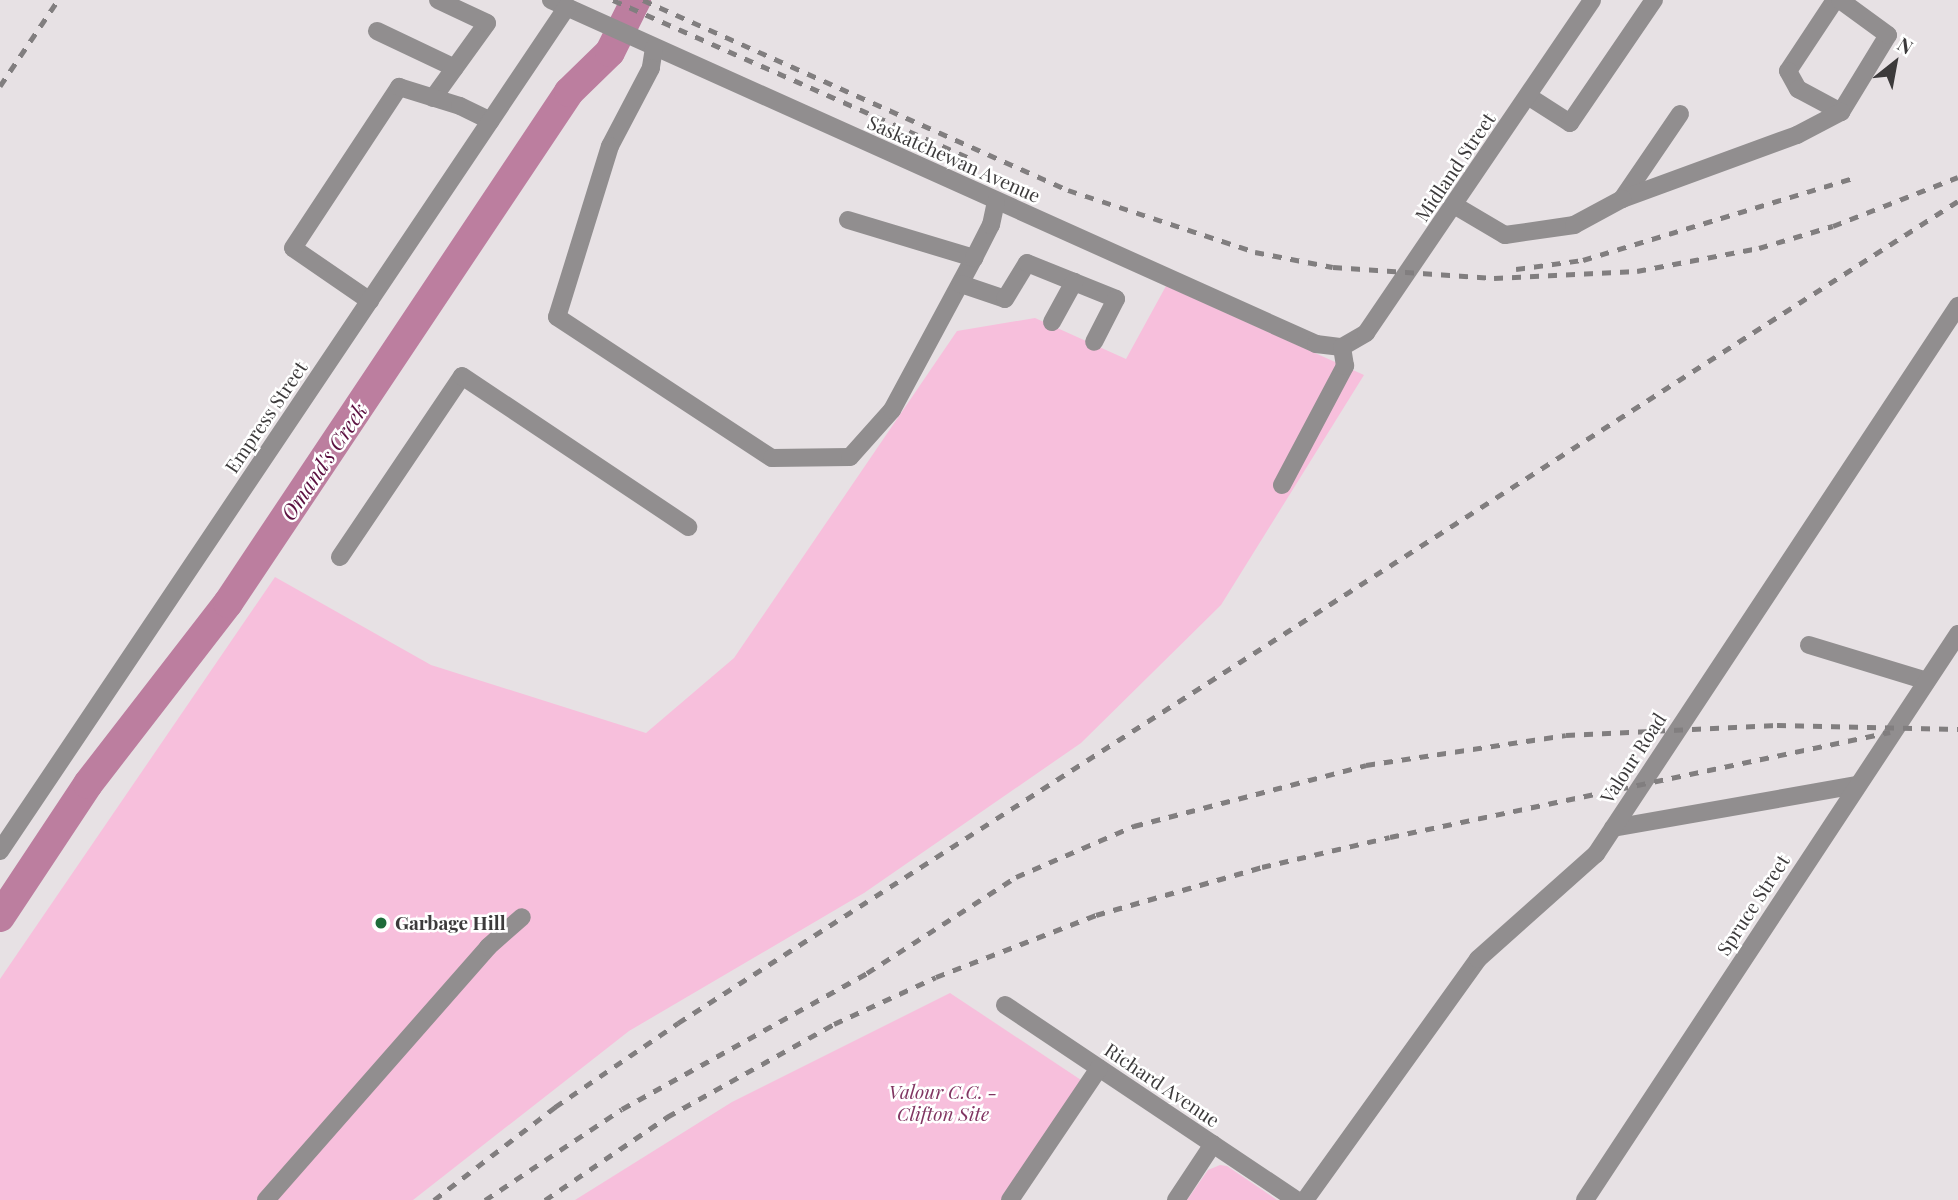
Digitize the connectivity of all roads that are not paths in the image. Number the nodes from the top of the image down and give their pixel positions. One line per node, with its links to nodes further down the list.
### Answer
1 (438, 0): 9 (street)
2 (1592, 0): 10 (street, Midland Street)
3 (1654, 0): 10 (street)
4 (1835, 0): 12 (street)
5 (1840, 0): 12 (street)
6 (559, 4): 8 (street, Saskatchewan Avenue); 14 (street, Empress Street)
7 (377, 32): 9 (street)
8 (654, 48): 16 (street, Saskatchewan Avenue); 21 (street)
9 (455, 68): 11 (street)
10 (1528, 96): 17 (street, Midland Street)
11 (433, 99): 14 (street); 22 (street)
12 (1841, 112): 15 (street)
13 (1680, 114): 15 (street)
14 (491, 121): 22 (street, Empress Street)
15 (1622, 199): 17 (street)
16 (996, 202): 19 (street); 26 (street, Saskatchewan Avenue)
17 (1454, 205): 26 (street, Midland Street)
18 (848, 220): 19 (street)
19 (974, 258): 21 (street)
20 (1074, 282): 21 (street); 24 (street); 25 (street)
21 (961, 284)
22 (370, 301): 35 (street, Empress Street)
23 (1958, 306): 34 (street, Valour Road)
24 (1052, 322)
25 (1094, 342)
26 (1342, 347): 27 (street)
27 (1282, 485)
28 (688, 527): 29 (street)
29 (340, 557)
30 (1958, 634): 32 (street, Spruce Street)
31 (1809, 645): 32 (street)
32 (1927, 681): 33 (street, Spruce Street)
33 (1857, 785): 34 (street); 45 (street, Spruce Street)
34 (1613, 828): 44 (street, Valour Road)
35 (0, 851)
36 (522, 916): 40 (street)
37 (1005, 1005): 38 (street, Richard Avenue)
38 (1099, 1068): 39 (street, Richard Avenue); 41 (street)
39 (1213, 1144): 42 (street); 43 (street, Richard Avenue)
40 (266, 1200)
41 (1010, 1200)
42 (1176, 1200)
43 (1296, 1200)
44 (1305, 1200)
45 (1585, 1200)

